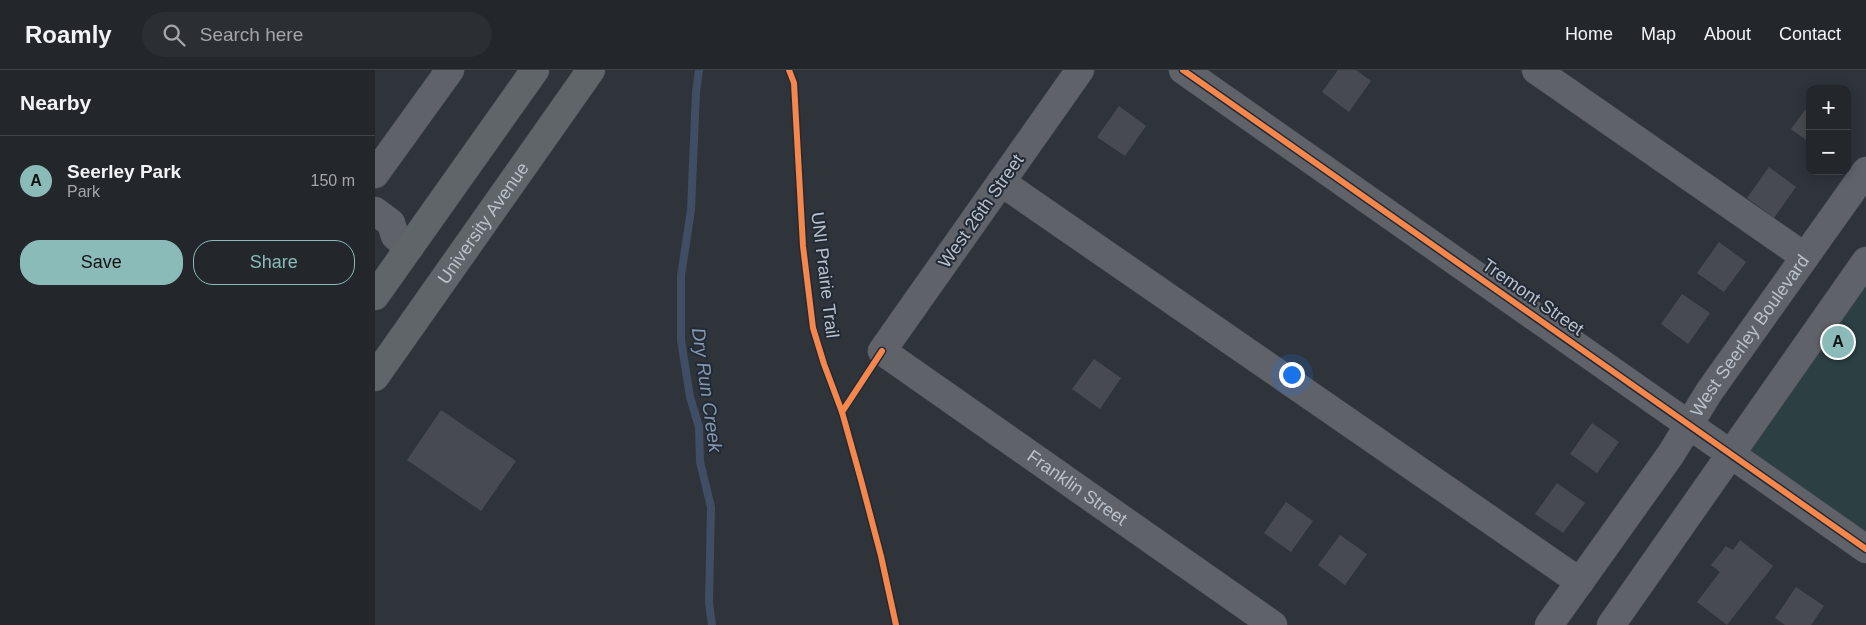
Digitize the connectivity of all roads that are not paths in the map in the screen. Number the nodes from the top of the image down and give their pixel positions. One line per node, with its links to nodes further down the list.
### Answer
1 (450, 70): 8 (street)
2 (535, 70): 11 (main road)
3 (591, 70): 16 (main road, University Avenue)
4 (1080, 70): 9 (street, West 26th Street)
5 (1183, 70): 17 (street, Tremont Street)
6 (1536, 70): 12 (street)
7 (1866, 171): 12 (street, West Seerley Boulevard)
8 (375, 174)
9 (1001, 182): 15 (street, West 26th Street); 20 (street)
10 (375, 212): 11 (street)
11 (393, 239): 14 (main road)
12 (1805, 257): 17 (street, West Seerley Boulevard)
13 (1866, 261): 18 (street)
14 (375, 296)
15 (882, 351): 22 (street, Franklin Street)
16 (375, 378)
17 (1690, 426): 18 (street, Tremont Street); 20 (street, West Seerley Boulevard)
18 (1731, 454): 19 (street, Tremont Street); 21 (street)
19 (1866, 548)
20 (1580, 582): 23 (street, West Seerley Boulevard)
21 (1621, 621)
22 (1273, 625)
23 (1549, 625)

